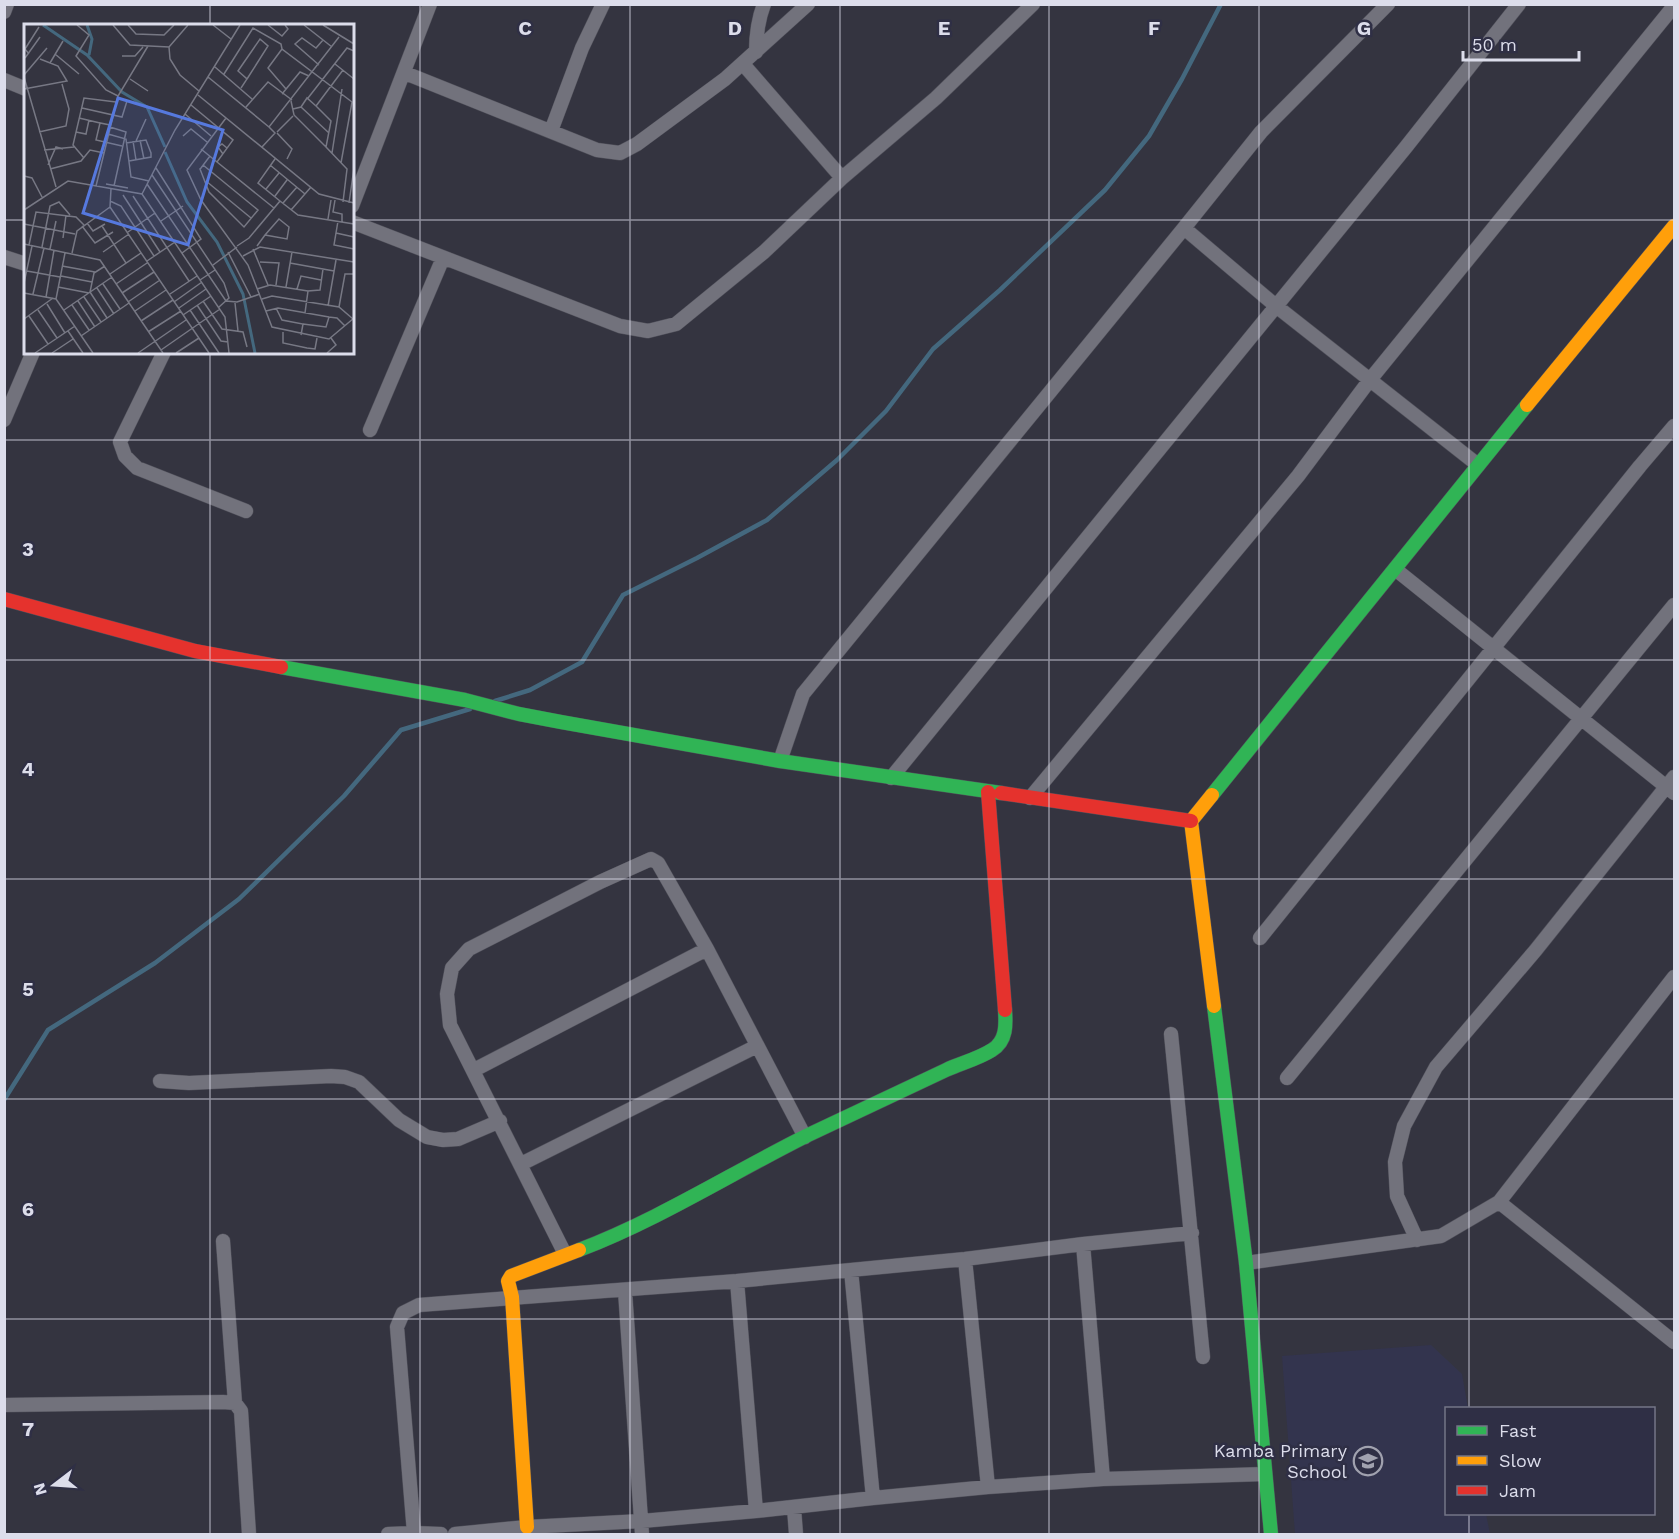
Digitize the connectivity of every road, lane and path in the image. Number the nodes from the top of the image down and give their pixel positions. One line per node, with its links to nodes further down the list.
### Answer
1 (7, 4): 10 (street)
2 (430, 4): 13 (street)
3 (603, 4): 16 (street)
4 (764, 4): 11 (street)
5 (808, 4): 11 (street)
6 (1033, 4): 17 (street)
7 (1388, 4): 21 (street)
8 (1519, 4): 25 (street)
9 (1674, 6): 28 (street)
10 (4, 12)
11 (756, 52): 12 (street)
12 (743, 64): 16 (street); 17 (street)
13 (405, 73): 16 (street); 18 (street)
14 (4, 80): 15 (street)
15 (24, 88)
16 (551, 131)
17 (842, 178): 23 (street)
18 (354, 201)
19 (354, 223): 23 (street)
20 (1674, 226): 32 (street)
21 (1184, 228): 25 (street); 39 (street)
22 (4, 256): 24 (street)
23 (443, 258): 31 (street)
24 (24, 263)
25 (1276, 306): 28 (street); 40 (street)
26 (32, 354): 29 (street)
27 (163, 354): 33 (street)
28 (1369, 381): 32 (street); 43 (street)
29 (4, 420)
30 (1674, 426): 37 (street)
31 (370, 430)
32 (1478, 465): 34 (street)
33 (246, 511)
34 (1395, 569): 37 (street); 44 (street)
35 (4, 599): 39 (street)
36 (1674, 605): 38 (street)
37 (1494, 649): 38 (street); 45 (street)
38 (1581, 719): 41 (street); 51 (street)
39 (780, 761): 40 (street)
40 (891, 778): 42 (street)
41 (1672, 785): 58 (street)
42 (988, 792): 43 (street); 54 (street)
43 (1030, 798): 44 (street)
44 (1191, 821): 63 (street)
45 (1260, 938)
46 (707, 948): 49 (street); 50 (street); 50 (street)
47 (1674, 977): 56 (street)
48 (1171, 1034): 57 (street)
49 (757, 1046): 54 (street); 55 (street)
50 (474, 1070): 53 (street)
51 (1287, 1078)
52 (160, 1081): 53 (street)
53 (500, 1121): 55 (street)
54 (805, 1137): 61 (street)
55 (521, 1164): 61 (street)
56 (1499, 1202): 58 (street); 68 (street)
57 (1192, 1233): 60 (street); 69 (street)
58 (1417, 1240): 63 (street)
59 (222, 1241): 70 (street)
60 (1083, 1244): 62 (street); 73 (street)
61 (565, 1254): 67 (street)
62 (965, 1259): 64 (street); 74 (street)
63 (1246, 1263): 72 (street)
64 (851, 1270): 65 (street); 75 (street)
65 (737, 1281): 66 (street); 77 (street)
66 (625, 1291): 67 (street); 79 (street)
67 (512, 1297): 78 (street); 80 (street)
68 (1674, 1342)
69 (1203, 1357)
70 (235, 1403): 71 (street); 81 (street)
71 (4, 1405)
72 (1265, 1474): 73 (street); 87 (street)
73 (1103, 1479): 74 (street)
74 (988, 1487): 75 (street)
75 (873, 1497): 76 (street)
76 (794, 1508): 77 (street); 86 (street)
77 (756, 1511): 79 (street)
78 (527, 1527): 79 (street); 85 (street)
79 (642, 1528)
80 (414, 1533): 83 (street); 84 (street)
81 (249, 1534)
82 (388, 1534): 83 (street)
83 (395, 1534)
84 (441, 1534)
85 (456, 1534)
86 (796, 1534)
87 (1271, 1534)

